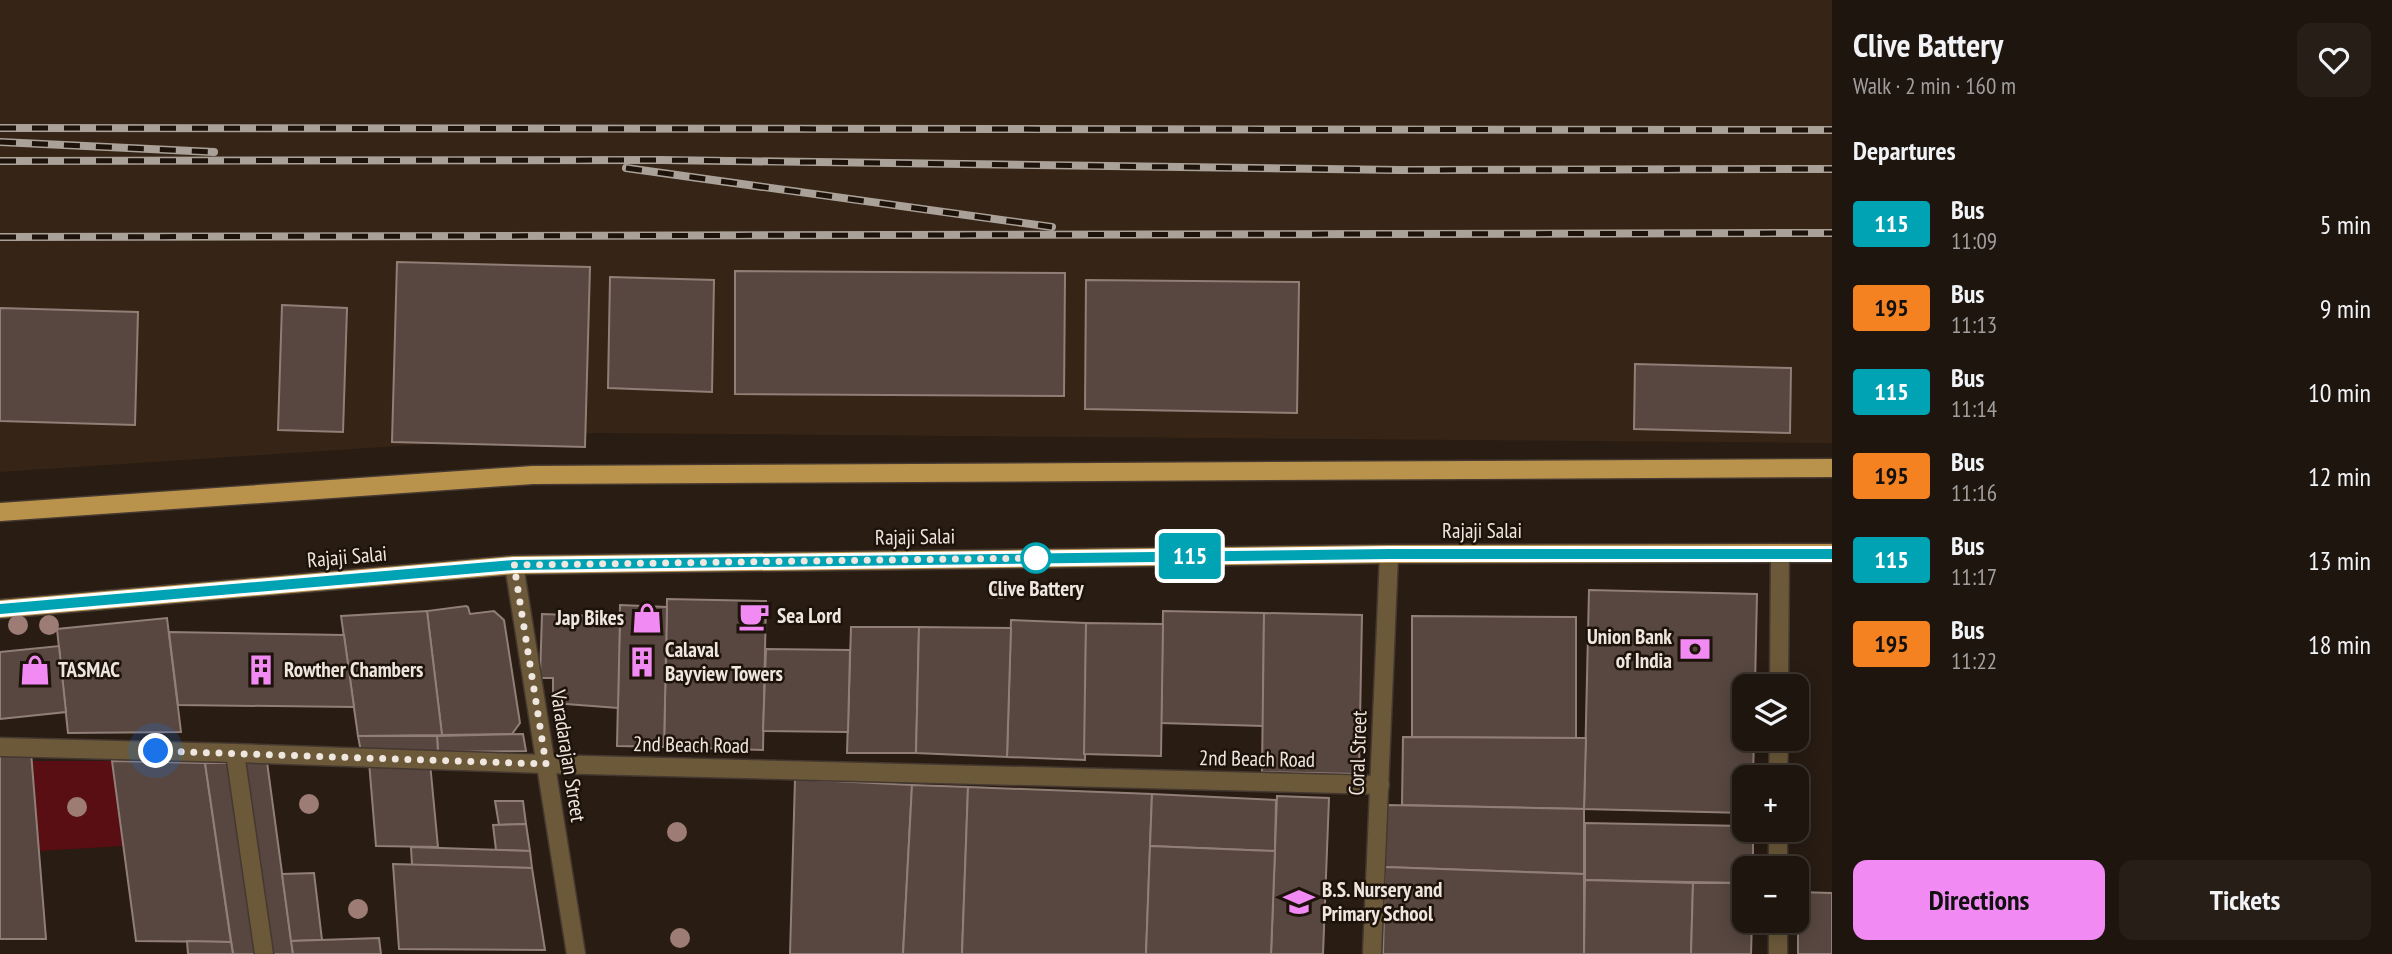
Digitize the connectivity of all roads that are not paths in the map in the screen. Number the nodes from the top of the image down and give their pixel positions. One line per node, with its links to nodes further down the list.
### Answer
1 (1832, 468): 2 (main road)
2 (0, 512)
3 (1780, 553): 4 (main road, Rajaji Salai); 5 (main road, Rajaji Salai); 8 (street)
4 (1389, 554): 6 (main road, Rajaji Salai); 12 (street, Coral Street)
5 (1832, 554)
6 (514, 565): 7 (main road, Rajaji Salai); 11 (street, Varadarajan Street)
7 (0, 609)
8 (1779, 674)
9 (0, 747): 10 (street, 2nd Beach Road)
10 (235, 753): 11 (street, 2nd Beach Road); 14 (street)
11 (546, 764): 12 (street, 2nd Beach Road); 15 (street, Varadarajan Street)
12 (1380, 785): 16 (street, Coral Street)
13 (1778, 933): 17 (street)
14 (264, 954)
15 (576, 954)
16 (1372, 954)
17 (1778, 954)

